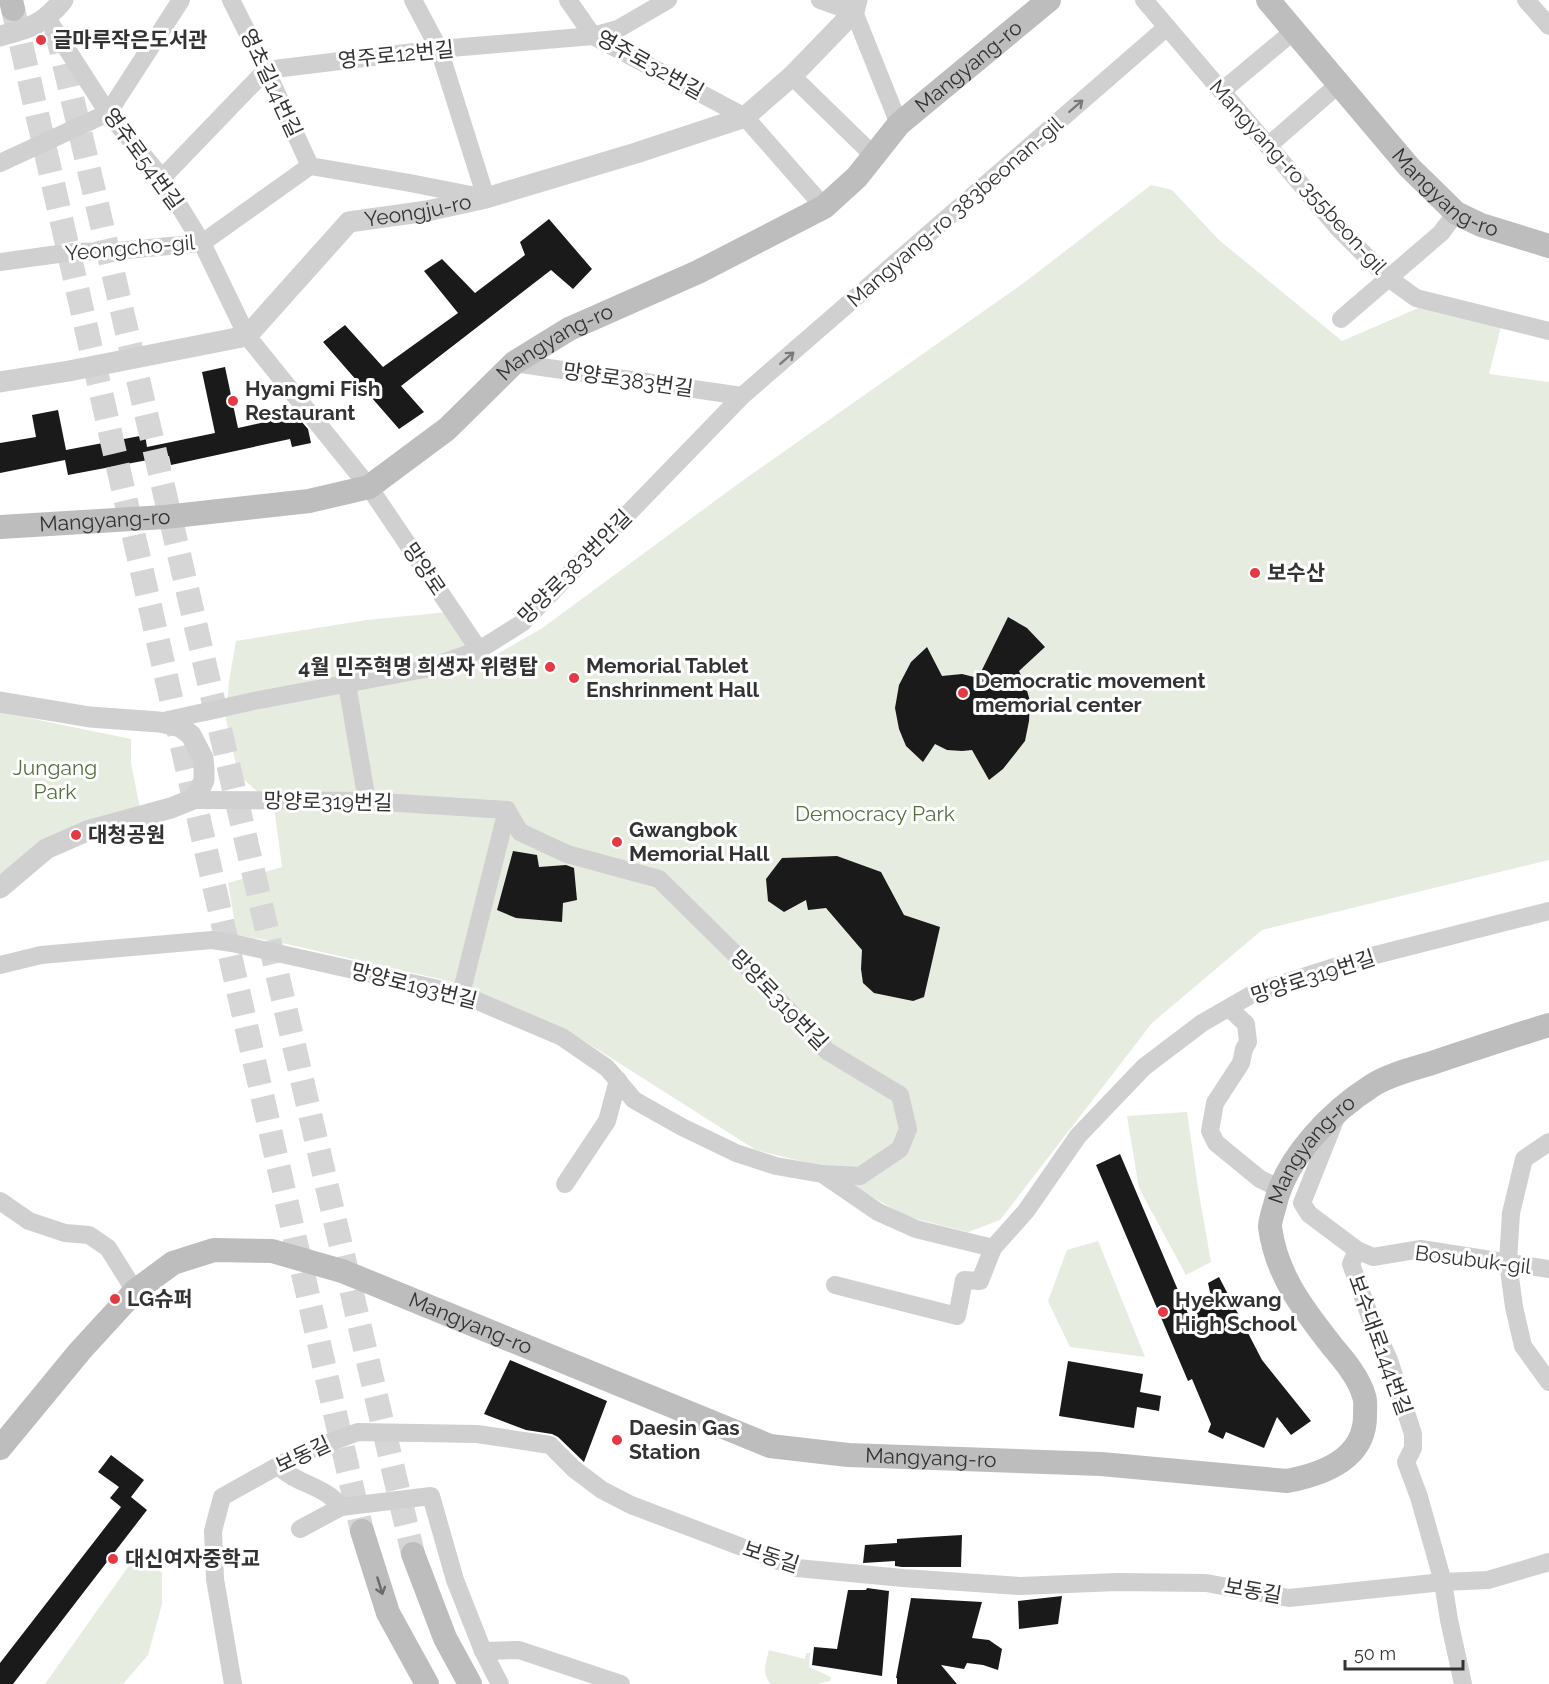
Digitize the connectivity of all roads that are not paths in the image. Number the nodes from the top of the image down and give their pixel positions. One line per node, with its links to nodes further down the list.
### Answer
1 (63, 0): 13 (street)
2 (181, 0): 24 (street)
3 (231, 0): 20 (street, 영초길14번길)
4 (413, 0): 19 (street)
5 (567, 0): 18 (street, 영주로32번길)
6 (668, 0): 18 (street, 영주로12번길)
7 (820, 0): 12 (street)
8 (1049, 0): 26 (main road, Mangyang-ro)
9 (1144, 0): 15 (street, Mangyang-ro 355beon-gil)
10 (1268, 0): 16 (main road, Mangyang-ro)
11 (1526, 0): 14 (street)
12 (856, 6): 21 (street, Yeongju-ro); 26 (street)
13 (47, 18): 17 (street); 24 (street, 영주로54번길)
14 (1549, 26)
15 (1167, 27): 23 (street, Mangyang-ro 355beon-gil); 44 (street, Mangyang-ro 383beonan-gil, one-way to 15)
16 (1295, 30): 22 (main road, Mangyang-ro); 23 (street)
17 (0, 36)
18 (593, 36): 19 (street, 영주로12번길); 25 (street, 영주로32번길)
19 (439, 49): 20 (street, 영주로12번길); 32 (street)
20 (266, 70): 30 (street, 영초길14번길); 31 (street)
21 (792, 76): 25 (street, Yeongju-ro); 28 (street)
22 (1339, 84): 27 (street); 34 (main road, Mangyang-ro)
23 (1222, 92): 27 (street, Mangyang-ro 355beon-gil)
24 (108, 112): 29 (street); 31 (street, 영주로54번길)
25 (745, 117): 32 (street, Yeongju-ro); 33 (street)
26 (899, 124): 28 (main road, Mangyang-ro)
27 (1268, 146): 38 (street, Mangyang-ro 355beon-gil)
28 (873, 154): 33 (main road, Mangyang-ro)
29 (0, 163)
30 (310, 166): 32 (street); 35 (street, Yeongcho-gil)
31 (162, 178): 35 (street, 영주로54번길)
32 (486, 198): 41 (street, Yeongju-ro)
33 (824, 207): 42 (main road, Mangyang-ro)
34 (1456, 213): 36 (main road, Mangyang-ro); 38 (street)
35 (202, 243): 37 (street, Yeongcho-gil); 41 (street, 영주로54번길)
36 (1549, 246)
37 (0, 262)
38 (1387, 277): 39 (street); 40 (street, Mangyang-ro 355beon-gil)
39 (1341, 319)
40 (1549, 331)
41 (247, 336): 43 (street); 45 (street, 망양로)
42 (514, 363): 44 (street, 망양로383번길); 45 (main road, Mangyang-ro)
43 (0, 382)
44 (742, 396): 47 (street, 망양로383번안길)
45 (369, 487): 46 (main road, Mangyang-ro); 47 (street, 망양로)
46 (0, 527)
47 (479, 650): 48 (street, 망양로383번안길)
48 (347, 684): 50 (street, 망양로383번안길); 52 (street)
49 (0, 702): 50 (street)
50 (159, 722): 51 (street)
51 (191, 800): 52 (street, 망양로319번길); 54 (street)
52 (367, 801): 53 (street, 망양로319번길)
53 (507, 810): 57 (street); 63 (street, 망양로319번길)
54 (0, 888)
55 (1549, 911): 58 (street, 망양로319번길)
56 (0, 965): 57 (street, 망양로193번길)
57 (461, 994): 60 (street, 망양로193번길)
58 (1229, 1008): 65 (street); 67 (street, 망양로319번길)
59 (1549, 1025): 61 (main road, Mangyang-ro)
60 (618, 1080): 63 (street, 망양로193번길); 64 (street)
61 (1339, 1111): 65 (main road, Mangyang-ro); 68 (street, Bosubuk-gil)
62 (1549, 1142): 69 (street)
63 (822, 1174): 67 (street)
64 (565, 1184)
65 (1279, 1188): 72 (main road, Mangyang-ro)
66 (1, 1204): 72 (street)
67 (993, 1248): 71 (street)
68 (1357, 1250): 69 (street, Bosubuk-gil); 81 (street, 보수대로144번길)
69 (1508, 1262): 70 (street, Bosubuk-gil); 73 (street)
70 (1549, 1269)
71 (835, 1286)
72 (135, 1291): 74 (main road, Mangyang-ro)
73 (1549, 1382)
74 (0, 1448)
75 (278, 1466): 76 (street); 81 (street, 보동길); 84 (street, 보동길)
76 (341, 1507): 77 (street); 83 (street)
77 (300, 1529)
78 (362, 1531): 85 (main road, one-way to 85)
79 (413, 1554): 82 (main road)
80 (1549, 1562): 81 (street, 보동길)
81 (1443, 1582): 90 (street, 보수대로144번길)
82 (445, 1638): 86 (main road); 87 (main road)
83 (483, 1651): 88 (street); 89 (street)
84 (233, 1684)
85 (427, 1684)
86 (462, 1684)
87 (470, 1684)
88 (500, 1684)
89 (621, 1684)
90 (1463, 1684)

